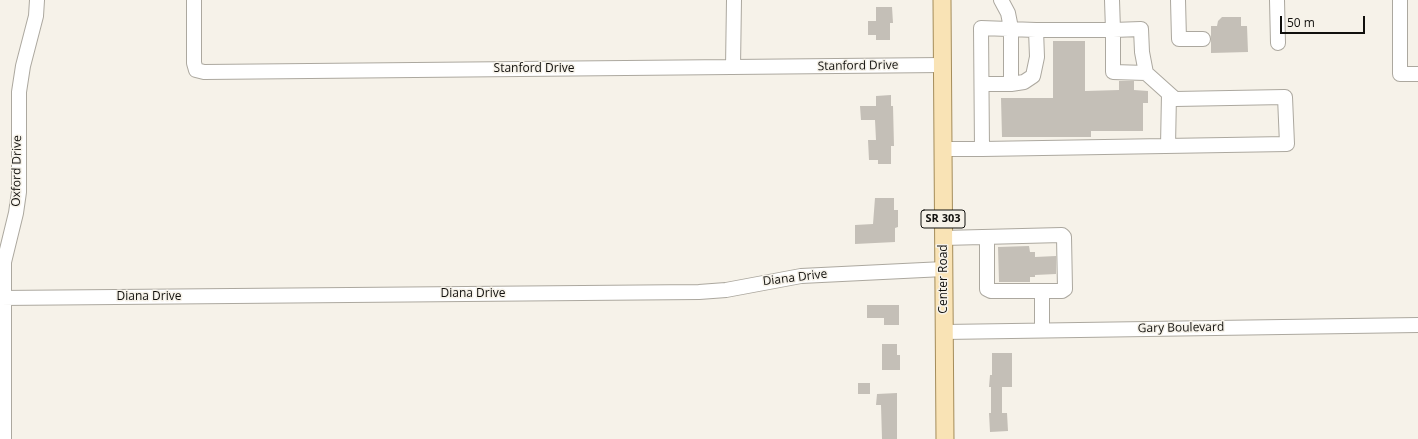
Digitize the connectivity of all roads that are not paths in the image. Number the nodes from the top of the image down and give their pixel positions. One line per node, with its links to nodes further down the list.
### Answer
1 (37, 0): 29 (street, Oxford Drive)
2 (194, 0): 16 (street, Stanford Drive)
3 (734, 0): 16 (street)
4 (942, 0): 15 (main road, Center Road / SR 303)
5 (1001, 0): 10 (street)
6 (1112, 0): 12 (street)
7 (1178, 0): 13 (street)
8 (1277, 0): 14 (street)
9 (1400, 0): 18 (street)
10 (1011, 28): 11 (street); 19 (street); 20 (street)
11 (1036, 30): 12 (street); 20 (street)
12 (1113, 30): 17 (street); 17 (street)
13 (1203, 40)
14 (1278, 43)
15 (942, 65): 16 (street, Stanford Drive); 23 (main road, Center Road / SR 303)
16 (733, 67)
17 (1146, 73): 21 (street)
18 (1418, 74)
19 (982, 84): 20 (street); 24 (street)
20 (1011, 84)
21 (1169, 94): 22 (street); 22 (street)
22 (1168, 146): 24 (street)
23 (943, 149): 24 (street); 26 (main road, Center Road / SR 303)
24 (982, 149)
25 (987, 237): 26 (street); 28 (street); 28 (street)
26 (944, 238): 27 (main road, Center Road / SR 303)
27 (944, 269): 29 (street, Diana Drive); 32 (main road, Center Road / SR 303)
28 (1042, 291): 31 (street)
29 (2, 298): 33 (street, Oxford Drive)
30 (1418, 324): 31 (street, Gary Boulevard)
31 (1042, 330): 32 (street, Gary Boulevard)
32 (944, 332): 34 (main road, Center Road / SR 303)
33 (4, 439)
34 (945, 439)

